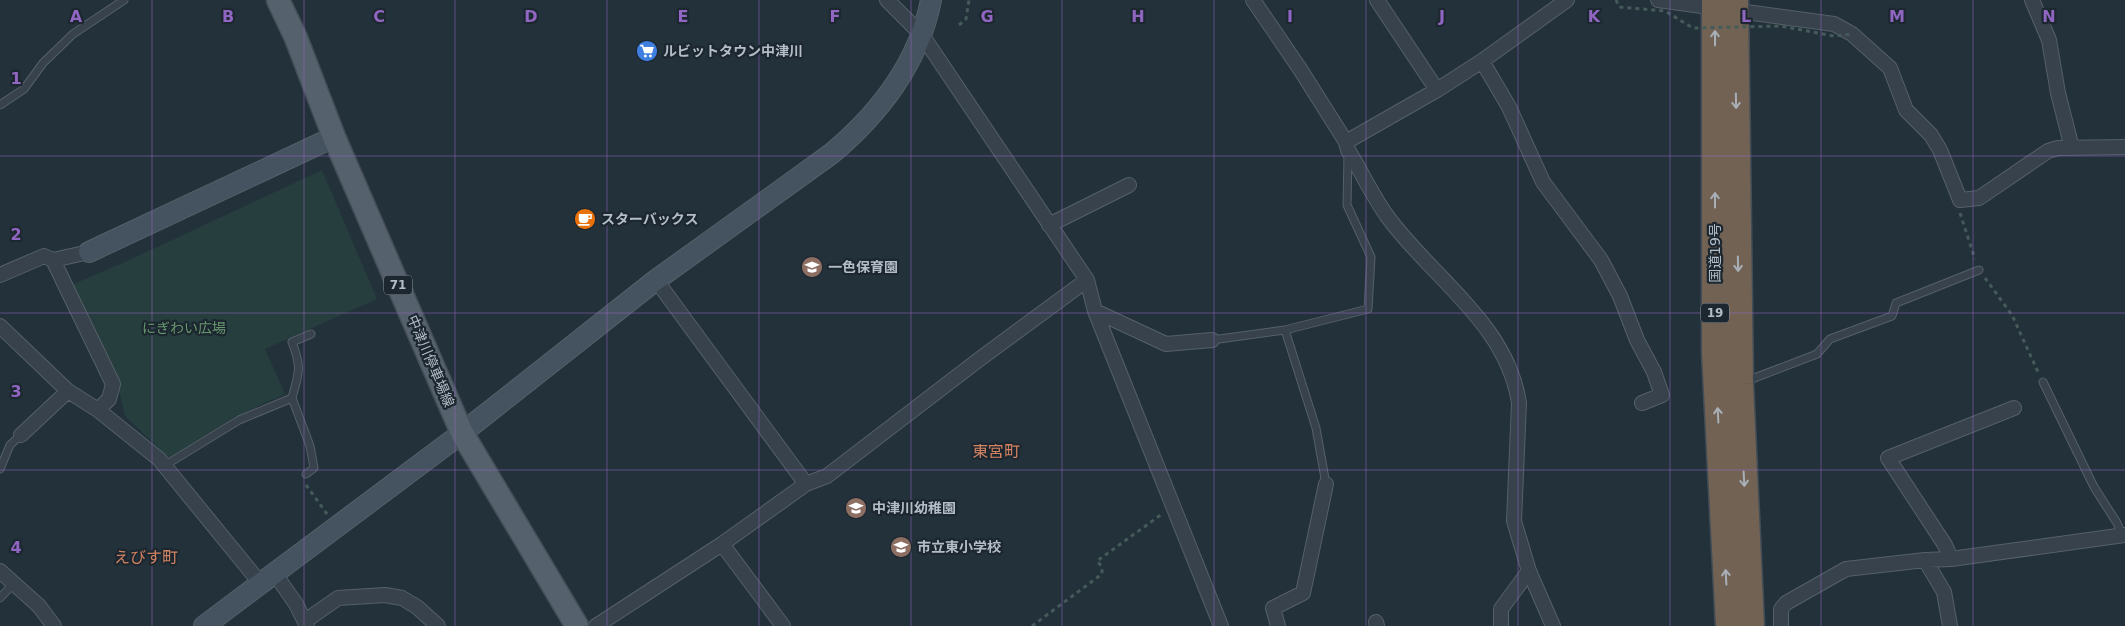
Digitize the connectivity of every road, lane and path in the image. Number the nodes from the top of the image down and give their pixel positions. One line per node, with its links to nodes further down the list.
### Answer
1 (124, 0): 19 (lane)
2 (278, 0): 20 (main road, 中津川停車場線 / 71)
3 (887, 0): 16 (street)
4 (931, 0): 16 (street)
5 (969, 0): 14 (path)
6 (1252, 0): 21 (street)
7 (1377, 0): 18 (street)
8 (1567, 0): 12 (street)
9 (1616, 0): 15 (path, bridge)
10 (1658, 0): 13 (street)
11 (2032, 0): 23 (street)
12 (1552, 4): 17 (street)
13 (1725, 4): 15 (street); 39 (highway, 国道19号 / 19, one-way to 39); 75 (highway, 国道19号 / 19, one-way to 13)
14 (959, 25)
15 (1852, 34): 25 (street)
16 (922, 35): 26 (street); 31 (street)
17 (1482, 61): 18 (street); 42 (street)
18 (1437, 90): 21 (street)
19 (0, 105)
20 (334, 137): 27 (street); 45 (main road, 中津川停車場線 / 71)
21 (1347, 146): 35 (lane); 59 (street)
22 (2125, 146): 23 (street)
23 (2072, 148): 25 (street)
24 (1129, 185): 26 (street)
25 (1960, 200): 29 (path)
26 (1049, 225): 32 (street)
27 (89, 252): 28 (street)
28 (53, 260): 30 (street); 44 (street)
29 (1980, 270): 38 (path); 39 (lane)
30 (0, 275)
31 (656, 280): 45 (street); 50 (street)
32 (1087, 280): 33 (street); 50 (street)
33 (1095, 311): 37 (street); 52 (street)
34 (0, 326): 40 (street)
35 (1285, 330): 37 (lane); 51 (lane)
36 (312, 334): 41 (lane)
37 (1212, 340)
38 (2043, 382): 54 (lane)
39 (1740, 384): 76 (highway, 国道19号 / 19, one-way to 76)
40 (68, 390): 44 (street); 46 (street)
41 (292, 398): 47 (lane); 49 (lane)
42 (1642, 403)
43 (2014, 408): 56 (street)
44 (98, 410): 47 (street)
45 (462, 433): 53 (street); 67 (main road, 中津川停車場線 / 71)
46 (21, 435): 48 (lane)
47 (164, 466): 60 (street)
48 (0, 468)
49 (306, 474): 53 (path)
50 (806, 484): 55 (street)
51 (1326, 484): 72 (street)
52 (1173, 506): 70 (path); 71 (street)
53 (336, 528): 60 (street)
54 (2123, 535): 56 (street)
55 (722, 544): 68 (street); 69 (street)
56 (1951, 559): 57 (street)
57 (1924, 560): 77 (street); 78 (street)
58 (0, 571): 61 (street)
59 (1529, 571): 73 (street); 74 (street)
60 (268, 579): 63 (street); 65 (street)
61 (14, 583): 62 (lane); 64 (street)
62 (0, 598)
63 (306, 623): 66 (street)
64 (54, 626)
65 (204, 626)
66 (438, 626)
67 (576, 626)
68 (596, 626)
69 (783, 626)
70 (1032, 626)
71 (1221, 626)
72 (1278, 626)
73 (1501, 626)
74 (1553, 626)
75 (1729, 626)
76 (1751, 626)
77 (1781, 626)
78 (1950, 626)

